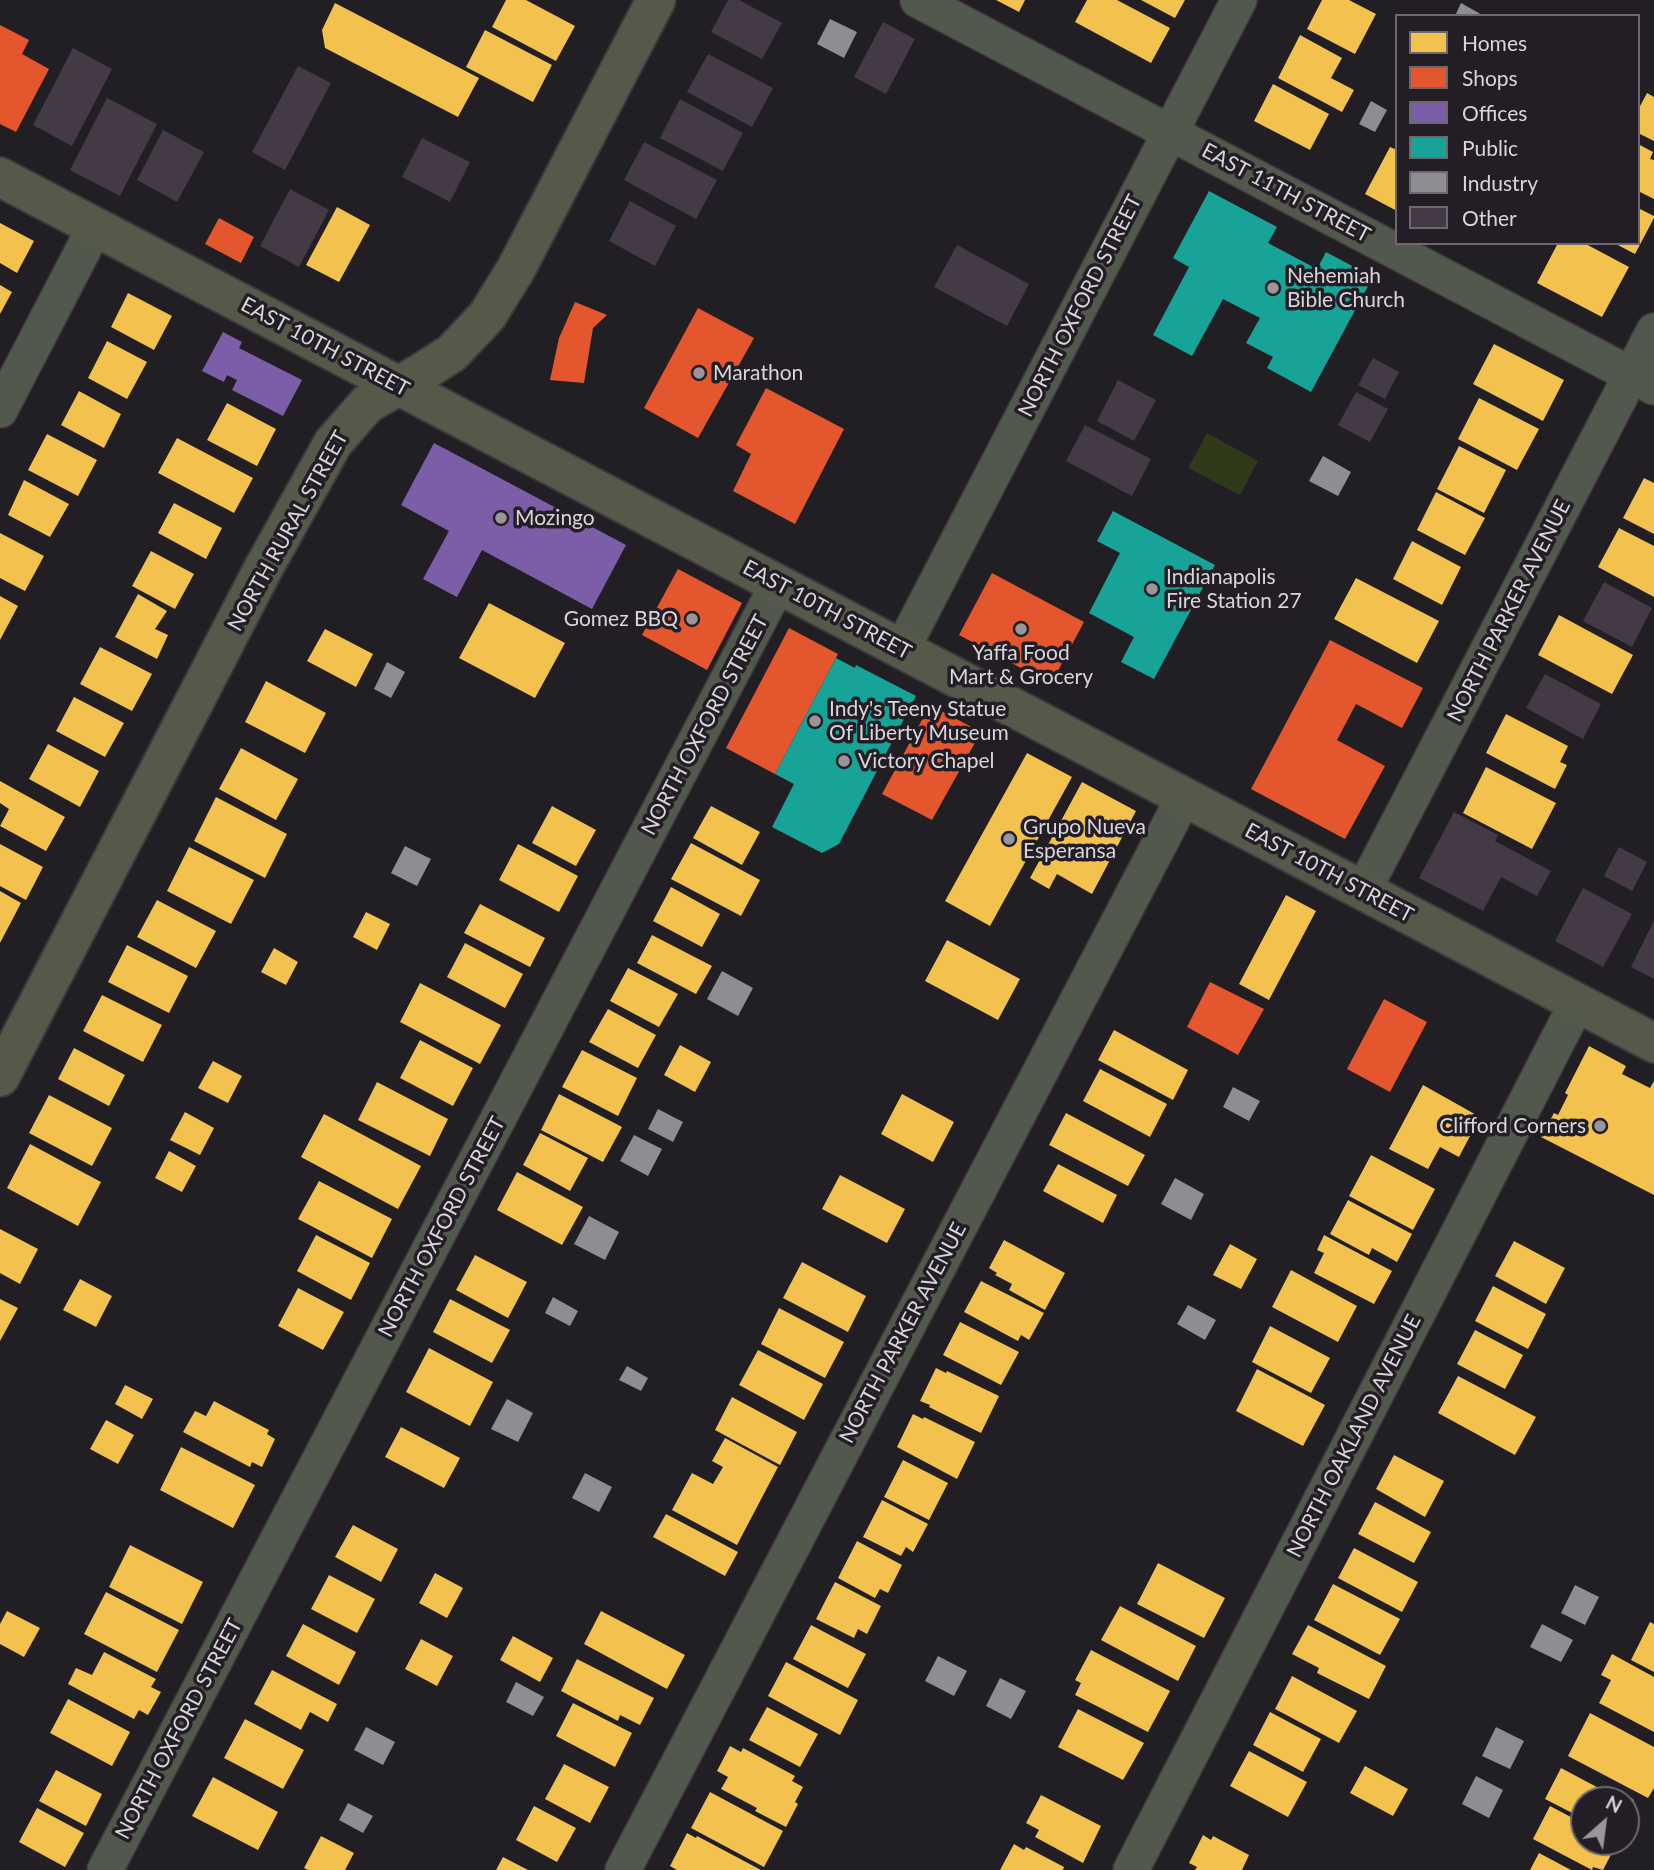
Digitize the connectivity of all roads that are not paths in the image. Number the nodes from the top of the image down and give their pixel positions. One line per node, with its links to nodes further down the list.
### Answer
1 (656, 0): 9 (main road, NORTH RURAL STREET)
2 (918, 0): 4 (street, EAST 11TH STREET)
3 (1239, 0): 4 (street, NORTH OXFORD STREET)
4 (1171, 132): 8 (street, EAST 11TH STREET); 12 (street, NORTH OXFORD STREET)
5 (0, 177): 6 (main road, EAST 10TH STREET)
6 (95, 227): 9 (main road, EAST 10TH STREET); 10 (street)
7 (1654, 331): 8 (street, NORTH PARKER AVENUE)
8 (1643, 381): 14 (street, NORTH PARKER AVENUE)
9 (397, 386): 11 (main road, EAST 10TH STREET); 17 (main road, NORTH RURAL STREET)
10 (0, 410)
11 (778, 584): 12 (main road, EAST 10TH STREET); 18 (street, NORTH OXFORD STREET)
12 (902, 649): 13 (main road, EAST 10TH STREET)
13 (1184, 797): 14 (main road, EAST 10TH STREET); 19 (street, NORTH PARKER AVENUE)
14 (1363, 891): 15 (main road, EAST 10TH STREET)
15 (1577, 1003): 16 (main road, EAST 10TH STREET); 20 (street, NORTH OAKLAND AVENUE)
16 (1654, 1043)
17 (0, 1077)
18 (105, 1870)
19 (623, 1870)
20 (1131, 1870)

